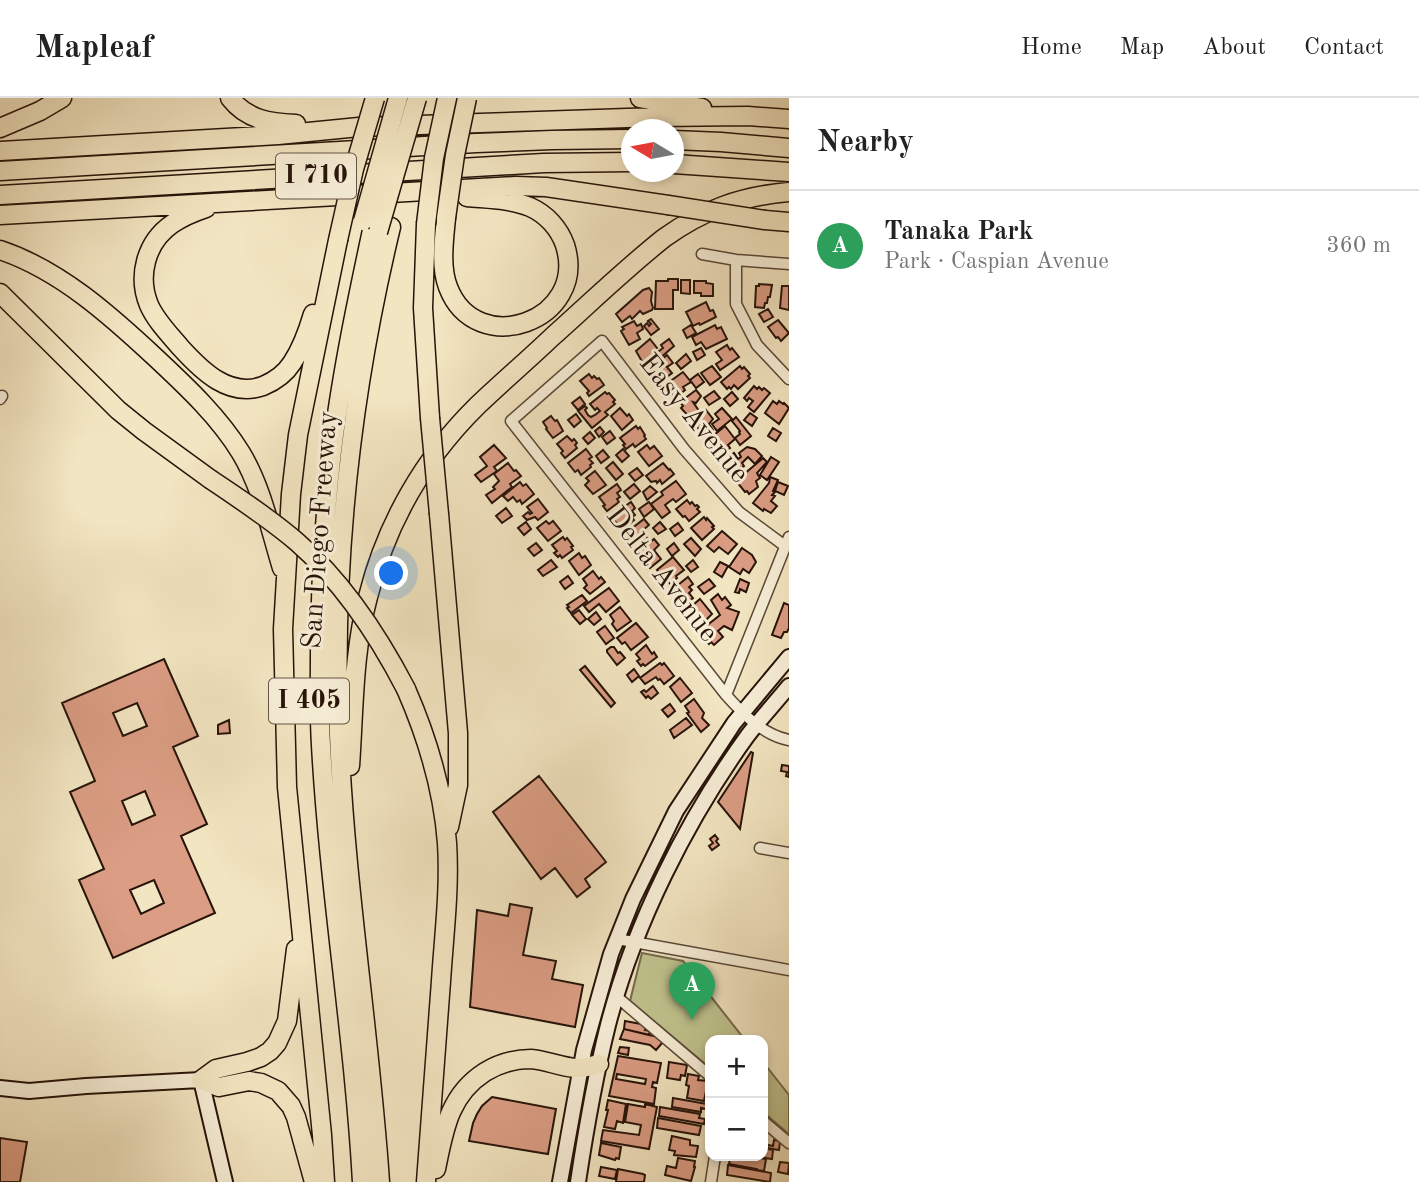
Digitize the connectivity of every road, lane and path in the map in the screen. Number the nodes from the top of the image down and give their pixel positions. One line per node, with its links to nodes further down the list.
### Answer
1 (62, 98): 14 (highway)
2 (230, 98): 13 (highway)
3 (375, 98): 30 (highway, bridge)
4 (398, 98): 29 (highway, San Diego Freeway / I 405, bridge)
5 (409, 98): 29 (highway)
6 (417, 98): 29 (highway, bridge)
7 (428, 98): 29 (highway, San Diego Freeway / I 405)
8 (447, 98): 47 (highway, bridge)
9 (467, 98): 23 (highway, bridge)
10 (640, 98): 11 (highway)
11 (748, 116): 12 (highway); 13 (highway)
12 (789, 119)
13 (359, 127): 18 (highway)
14 (0, 128)
15 (621, 139): 21 (highway, I 710)
16 (684, 140): 17 (highway)
17 (789, 148)
18 (0, 151)
19 (621, 162): 25 (highway, I 710)
20 (684, 165): 22 (highway)
21 (0, 171)
22 (789, 172)
23 (418, 191): 26 (highway); 28 (highway, bridge)
24 (789, 192): 46 (highway)
25 (0, 195)
26 (219, 203): 27 (highway); 30 (highway)
27 (0, 215)
28 (789, 222)
29 (376, 225): 46 (highway, San Diego Freeway / I 405); 66 (highway, San Diego Freeway / I 405); 67 (highway); 68 (highway)
30 (338, 240): 39 (highway)
31 (0, 250): 39 (highway)
32 (702, 254): 33 (street)
33 (736, 260): 34 (street); 36 (street)
34 (789, 264)
35 (0, 293): 47 (highway, bridge)
36 (789, 379)
37 (511, 421): 38 (street, Easy Avenue); 42 (street, Delta Avenue)
38 (787, 541): 42 (street)
39 (285, 579): 50 (highway)
40 (789, 657): 43 (main road)
41 (789, 686): 44 (main road)
42 (726, 695): 43 (street, Delta Avenue)
43 (743, 712): 44 (street, Delta Avenue); 51 (main road)
44 (757, 724): 45 (street, Delta Avenue); 52 (main road)
45 (789, 740)
46 (345, 835): 69 (highway, San Diego Freeway / I 405)
47 (447, 841): 70 (highway)
48 (760, 848): 49 (street)
49 (789, 853)
50 (299, 918): 58 (highway); 65 (highway)
51 (617, 939): 52 (street); 56 (main road)
52 (636, 942): 53 (street); 54 (main road)
53 (789, 970)
54 (617, 997): 55 (main road); 57 (street)
55 (599, 1064): 56 (highway); 73 (main road)
56 (580, 1069): 71 (highway); 72 (main road)
57 (705, 1072)
58 (201, 1080): 59 (main road); 63 (main road); 64 (highway)
59 (0, 1088)
60 (768, 1125): 61 (street)
61 (789, 1143)
62 (714, 1161): 74 (street)
63 (225, 1182)
64 (314, 1182)
65 (325, 1182)
66 (351, 1182)
67 (362, 1182)
68 (369, 1182)
69 (380, 1182)
70 (425, 1182)
71 (432, 1182)
72 (559, 1182)
73 (578, 1182)
74 (711, 1182)

